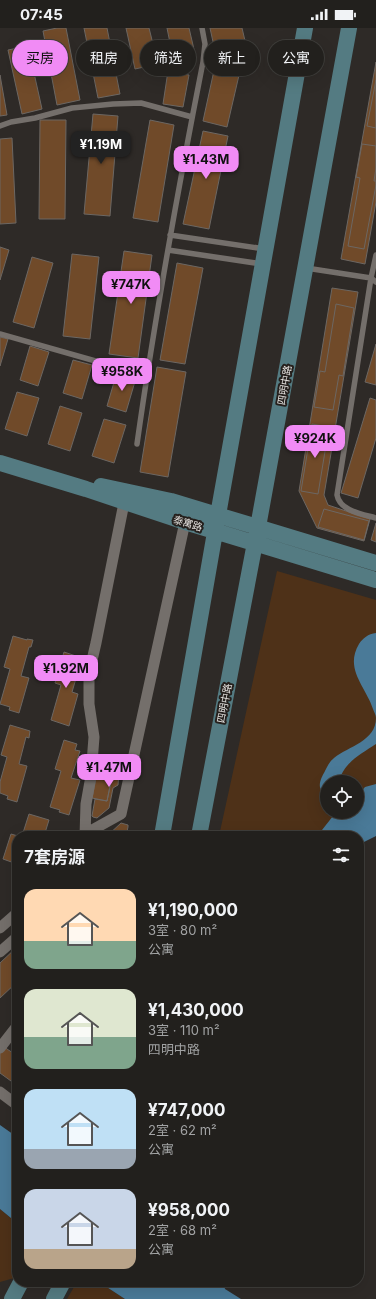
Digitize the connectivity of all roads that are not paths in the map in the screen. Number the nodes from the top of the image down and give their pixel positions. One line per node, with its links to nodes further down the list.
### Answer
1 (202, 28): 4 (lane)
2 (305, 28): 9 (main road)
3 (349, 28): 10 (main road, 四明中路)
4 (192, 117): 5 (lane); 6 (lane)
5 (0, 126)
6 (170, 235): 7 (lane); 9 (lane)
7 (168, 250): 9 (lane); 14 (lane)
8 (376, 255): 11 (lane)
9 (264, 257): 19 (main road)
10 (306, 268): 11 (lane); 22 (main road, 四明中路)
11 (373, 278): 12 (lane); 20 (lane)
12 (376, 282)
13 (0, 334): 14 (lane)
14 (148, 367): 15 (lane)
15 (137, 444)
16 (0, 456): 19 (main road, 泰寓路)
17 (0, 463): 18 (main road, 泰寓路)
18 (124, 503): 21 (main road, 泰寓路); 27 (street)
19 (218, 515): 22 (main road, 泰寓路); 23 (main road)
20 (376, 518)
21 (185, 522): 23 (main road, 泰寓路); 28 (street)
22 (258, 527): 24 (main road, 四明中路); 25 (main road, 泰寓路)
23 (215, 531): 24 (main road, 泰寓路); 29 (main road)
24 (255, 544): 26 (main road, 泰寓路); 30 (main road, 四明中路)
25 (376, 563)
26 (376, 580)
27 (85, 831)
28 (92, 831)
29 (163, 831)
30 (199, 831)
31 (12, 917): 32 (street)
32 (0, 928)
33 (12, 941): 34 (street)
34 (0, 952)
35 (12, 1032): 36 (street)
36 (0, 1048)
37 (0, 1092): 38 (street)
38 (12, 1101)
39 (18, 1287): 41 (main road)
40 (60, 1287): 42 (main road)
41 (12, 1299)
42 (54, 1299)

